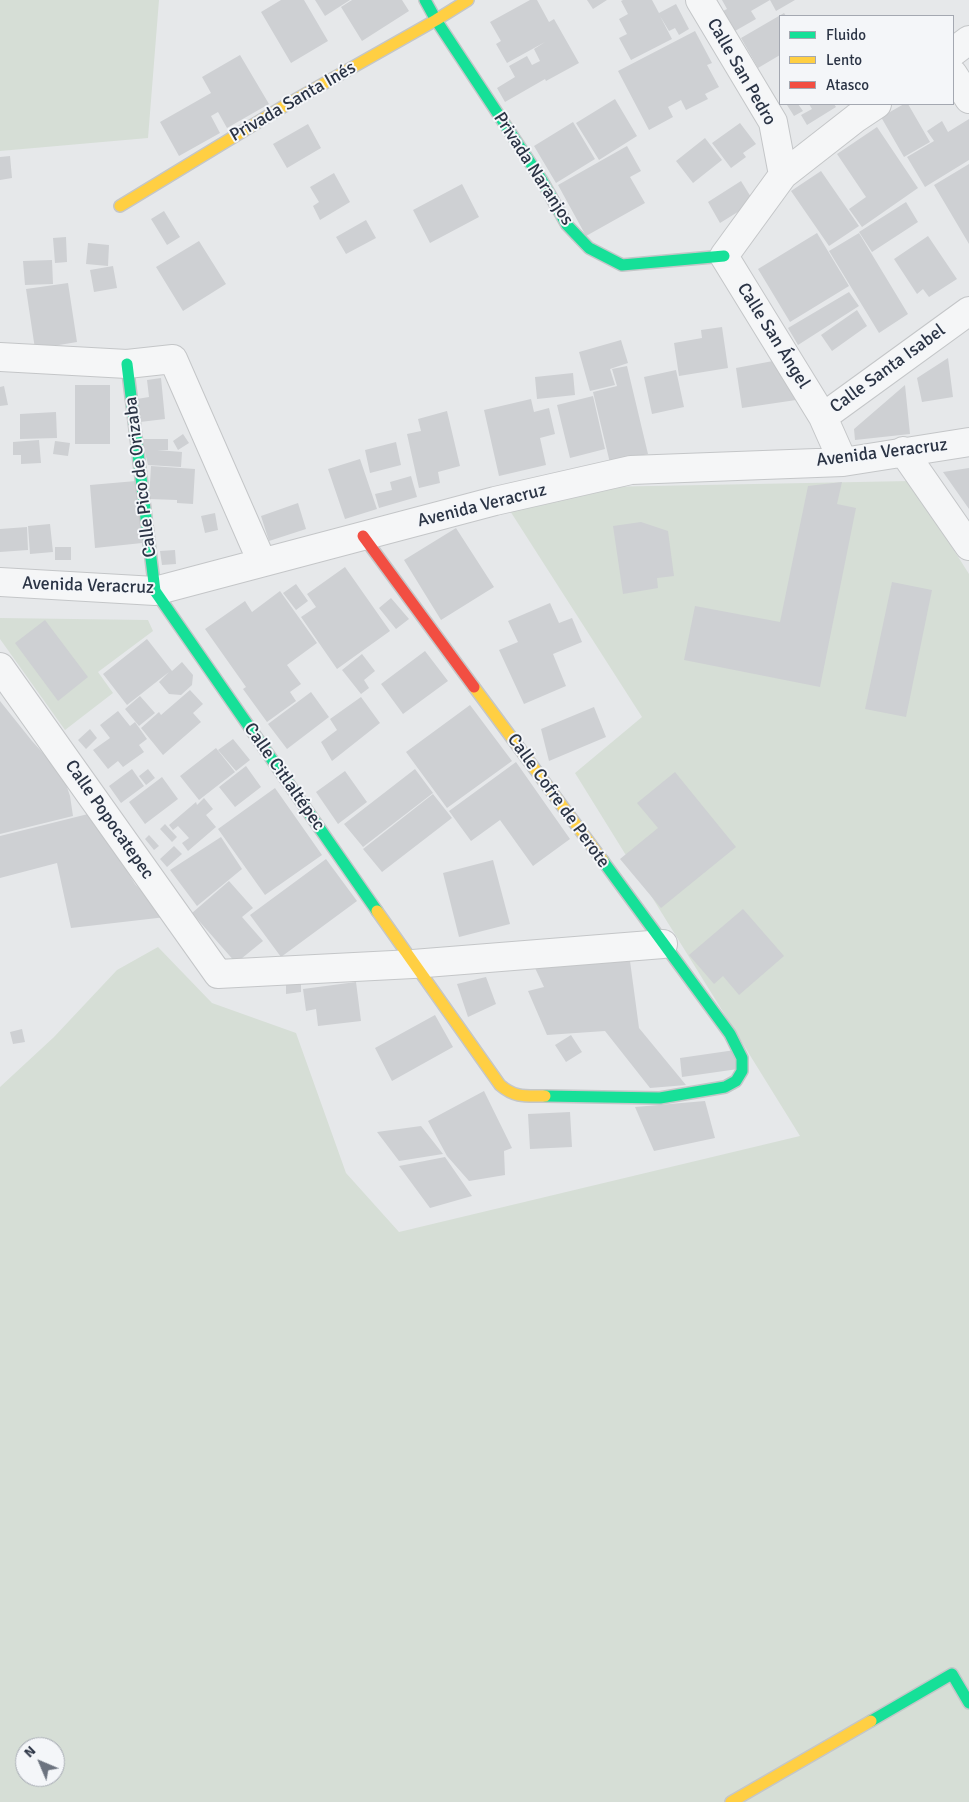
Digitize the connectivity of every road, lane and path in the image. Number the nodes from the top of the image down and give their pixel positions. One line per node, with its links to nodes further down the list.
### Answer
1 (425, 0): 4 (street, Privada Naranjos)
2 (468, 0): 4 (street, Privada Santa Inés)
3 (700, 0): 10 (street, Calle San Pedro)
4 (436, 20): 11 (street, Privada Santa Inés); 12 (street, Privada Naranjos)
5 (969, 40): 6 (street)
6 (954, 51)
7 (954, 76): 8 (street)
8 (969, 99)
9 (876, 105): 10 (street)
10 (783, 175): 12 (street)
11 (120, 206)
12 (724, 256): 16 (street, Calle San Ángel)
13 (969, 311): 16 (street, Calle Santa Isabel)
14 (0, 357): 15 (street)
15 (127, 364): 22 (street); 24 (street, Calle Pico de Orizaba)
16 (823, 416): 19 (street, Calle Santa Isabel)
17 (969, 442): 18 (street, Avenida Veracruz)
18 (903, 451): 19 (street, Avenida Veracruz); 21 (street)
19 (843, 462): 20 (street, Avenida Veracruz)
20 (363, 536): 22 (street, Avenida Veracruz); 26 (street, Calle Cofre de Perote)
21 (969, 546)
22 (262, 562): 24 (street, Avenida Veracruz)
23 (0, 582): 24 (street, Avenida Veracruz)
24 (155, 591): 27 (street, Calle Citlaltépec)
25 (0, 667): 27 (street, Calle Popocatepec)
26 (663, 944): 27 (street); 28 (street, Calle Cofre de Perote)
27 (413, 964): 28 (street, Calle Citlaltépec)
28 (742, 1071)
29 (969, 1703): 30 (street)
30 (731, 1802)

